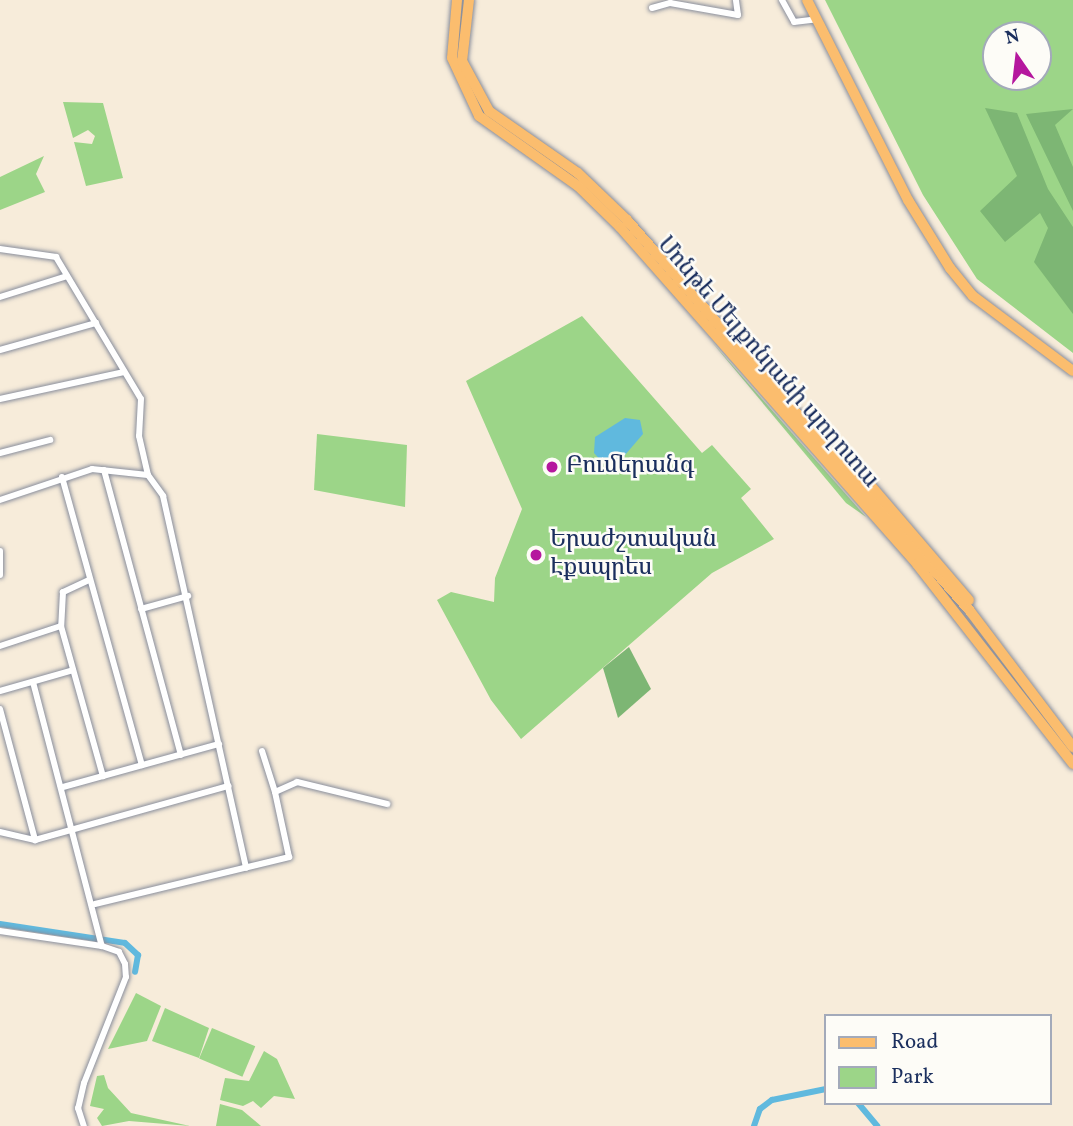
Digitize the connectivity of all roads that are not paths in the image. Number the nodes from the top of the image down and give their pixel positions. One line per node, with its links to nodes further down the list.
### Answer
1 (457, 0): 9 (main road, Մոնթե Մելքոնյանի պողոտա)
2 (469, 0): 9 (main road, Մոնթե Մելքոնյանի պողոտա)
3 (736, 0): 7 (street)
4 (782, 0): 8 (street)
5 (807, 0): 8 (main road)
6 (814, 0): 17 (main road)
7 (652, 8)
8 (817, 19): 18 (main road)
9 (623, 224): 11 (main road, Մոնթե Մելքոնյանի պողոտա); 15 (main road, Մոնթե Մելքոնյանի պողոտա)
10 (0, 249): 12 (street)
11 (671, 268): 15 (main road, Մոնթե Մելքոնյանի պողոտա); 38 (main road)
12 (67, 276): 13 (street); 14 (street)
13 (0, 297)
14 (96, 323): 16 (street); 19 (street)
15 (713, 325): 40 (main road, Մոնթե Մելքոնյանի պողոտա); 43 (main road, Մոնթե Մելքոնյանի պողոտա)
16 (0, 351)
17 (1073, 363)
18 (1073, 371)
19 (124, 372): 20 (street); 24 (street)
20 (0, 399)
21 (50, 440): 22 (street)
22 (0, 453)
23 (104, 470): 24 (street); 25 (street); 31 (street)
24 (148, 475): 30 (street)
25 (62, 477): 26 (street); 29 (street)
26 (0, 500)
27 (0, 551): 28 (street)
28 (0, 575)
29 (89, 580): 32 (street); 44 (street)
30 (188, 597): 31 (street); 39 (street)
31 (141, 609): 42 (street)
32 (61, 626): 33 (street); 34 (street)
33 (0, 646)
34 (73, 670): 35 (street); 45 (street)
35 (33, 682): 36 (street); 47 (street)
36 (0, 691)
37 (0, 709): 52 (street)
38 (1073, 735)
39 (219, 744): 42 (street); 46 (street)
40 (1073, 747)
41 (262, 751): 48 (street)
42 (181, 755): 44 (street)
43 (1073, 764)
44 (142, 765): 45 (street)
45 (103, 776): 47 (street)
46 (229, 786): 50 (street); 53 (street)
47 (63, 787): 50 (street)
48 (275, 792): 49 (street); 53 (street)
49 (387, 804)
50 (75, 830): 52 (street); 54 (street)
51 (0, 832): 52 (street)
52 (35, 840)
53 (246, 867): 54 (street)
54 (95, 904): 56 (street)
55 (0, 931): 56 (street)
56 (102, 946): 57 (street)
57 (84, 1126)

